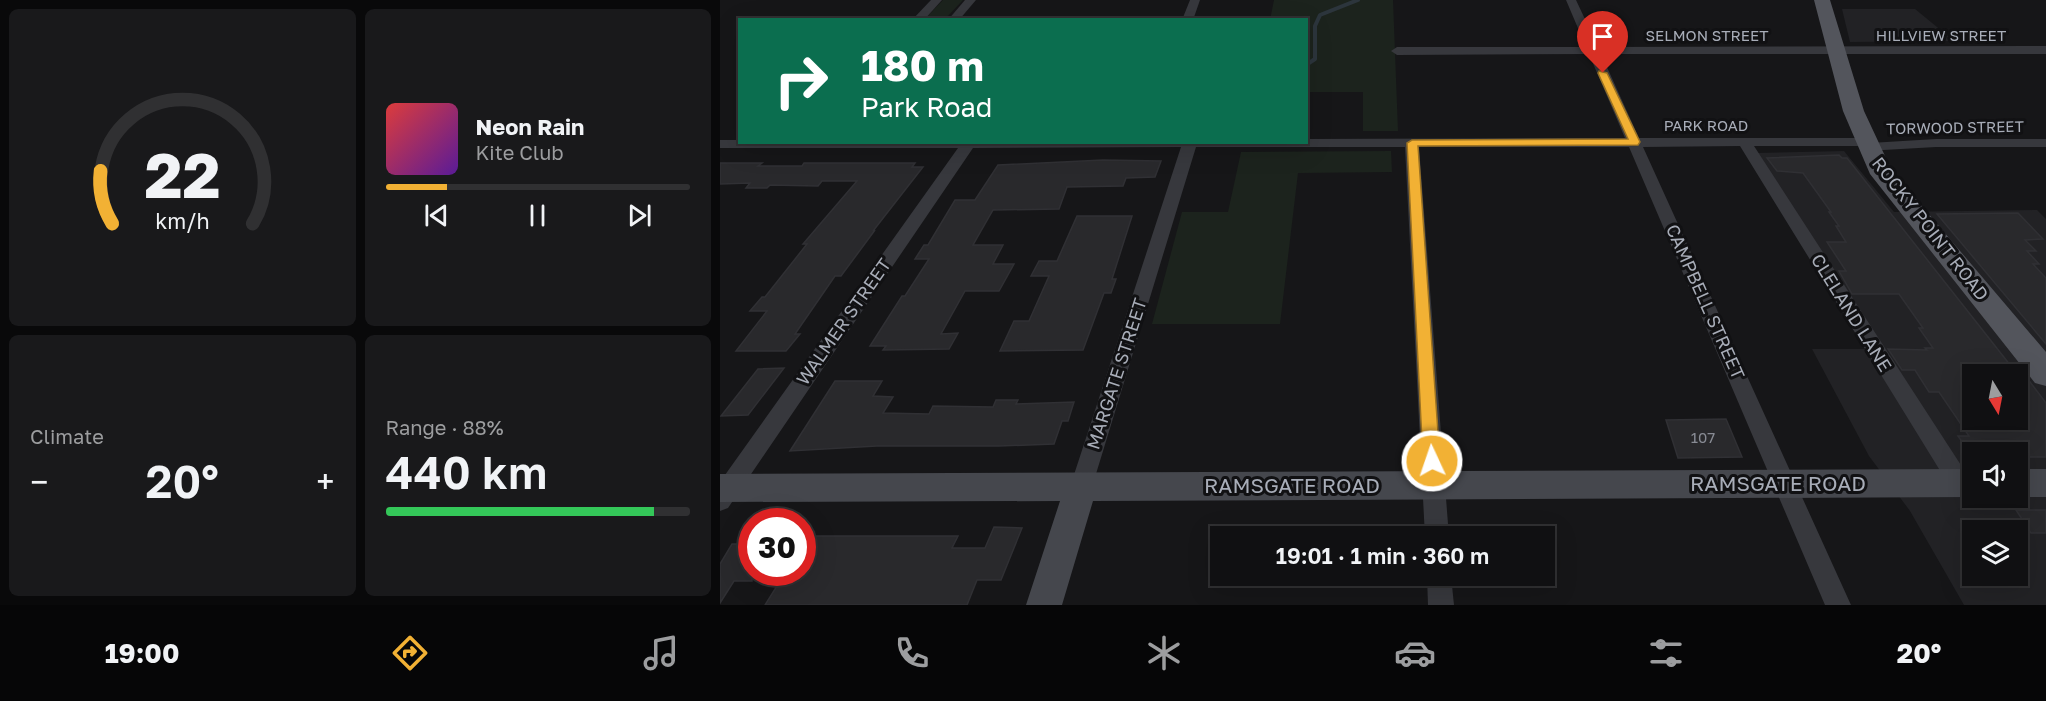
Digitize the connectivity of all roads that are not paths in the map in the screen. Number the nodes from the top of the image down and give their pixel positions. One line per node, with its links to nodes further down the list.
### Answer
1 (937, 0): 6 (street)
2 (971, 0): 7 (street)
3 (1195, 0): 8 (street)
4 (1571, 0): 12 (street, CAMPBELL STREET)
5 (1822, 0): 9 (main road, ROCKY POINT ROAD)
6 (919, 18)
7 (955, 18)
8 (1188, 18)
9 (1837, 50): 10 (street, HILLVIEW STREET); 12 (street, SELMON STREET); 22 (main road, ROCKY POINT ROAD)
10 (2046, 50)
11 (1397, 51): 12 (street, SELMON STREET)
12 (1593, 51): 13 (street, CAMPBELL STREET)
13 (1635, 142): 14 (street, PARK ROAD); 16 (street, PARK ROAD); 29 (street, CAMPBELL STREET)
14 (1744, 142): 22 (street, PARK ROAD); 24 (street, CLELAND LANE)
15 (1308, 143): 16 (street, PARK ROAD)
16 (1412, 143): 28 (street)
17 (2046, 143): 22 (street, TORWOOD STREET)
18 (720, 144): 19 (street, PARK ROAD)
19 (738, 144)
20 (968, 144): 31 (street, WALMER STREET)
21 (1190, 144): 30 (street, MARGATE STREET)
22 (1865, 145): 23 (main road, ROCKY POINT ROAD)
23 (2046, 374)
24 (1962, 477)
25 (1962, 483): 29 (main road, RAMSGATE ROAD)
26 (2028, 483): 27 (main road)
27 (2046, 483)
28 (1434, 485): 29 (main road, RAMSGATE ROAD); 30 (main road, RAMSGATE ROAD); 32 (street)
29 (1785, 485): 36 (street, CAMPBELL STREET)
30 (1081, 487): 31 (main road, RAMSGATE ROAD); 34 (main road, MARGATE STREET)
31 (723, 492)
32 (1436, 526)
33 (1440, 586): 35 (street)
34 (1044, 605)
35 (1441, 605)
36 (1838, 605)

